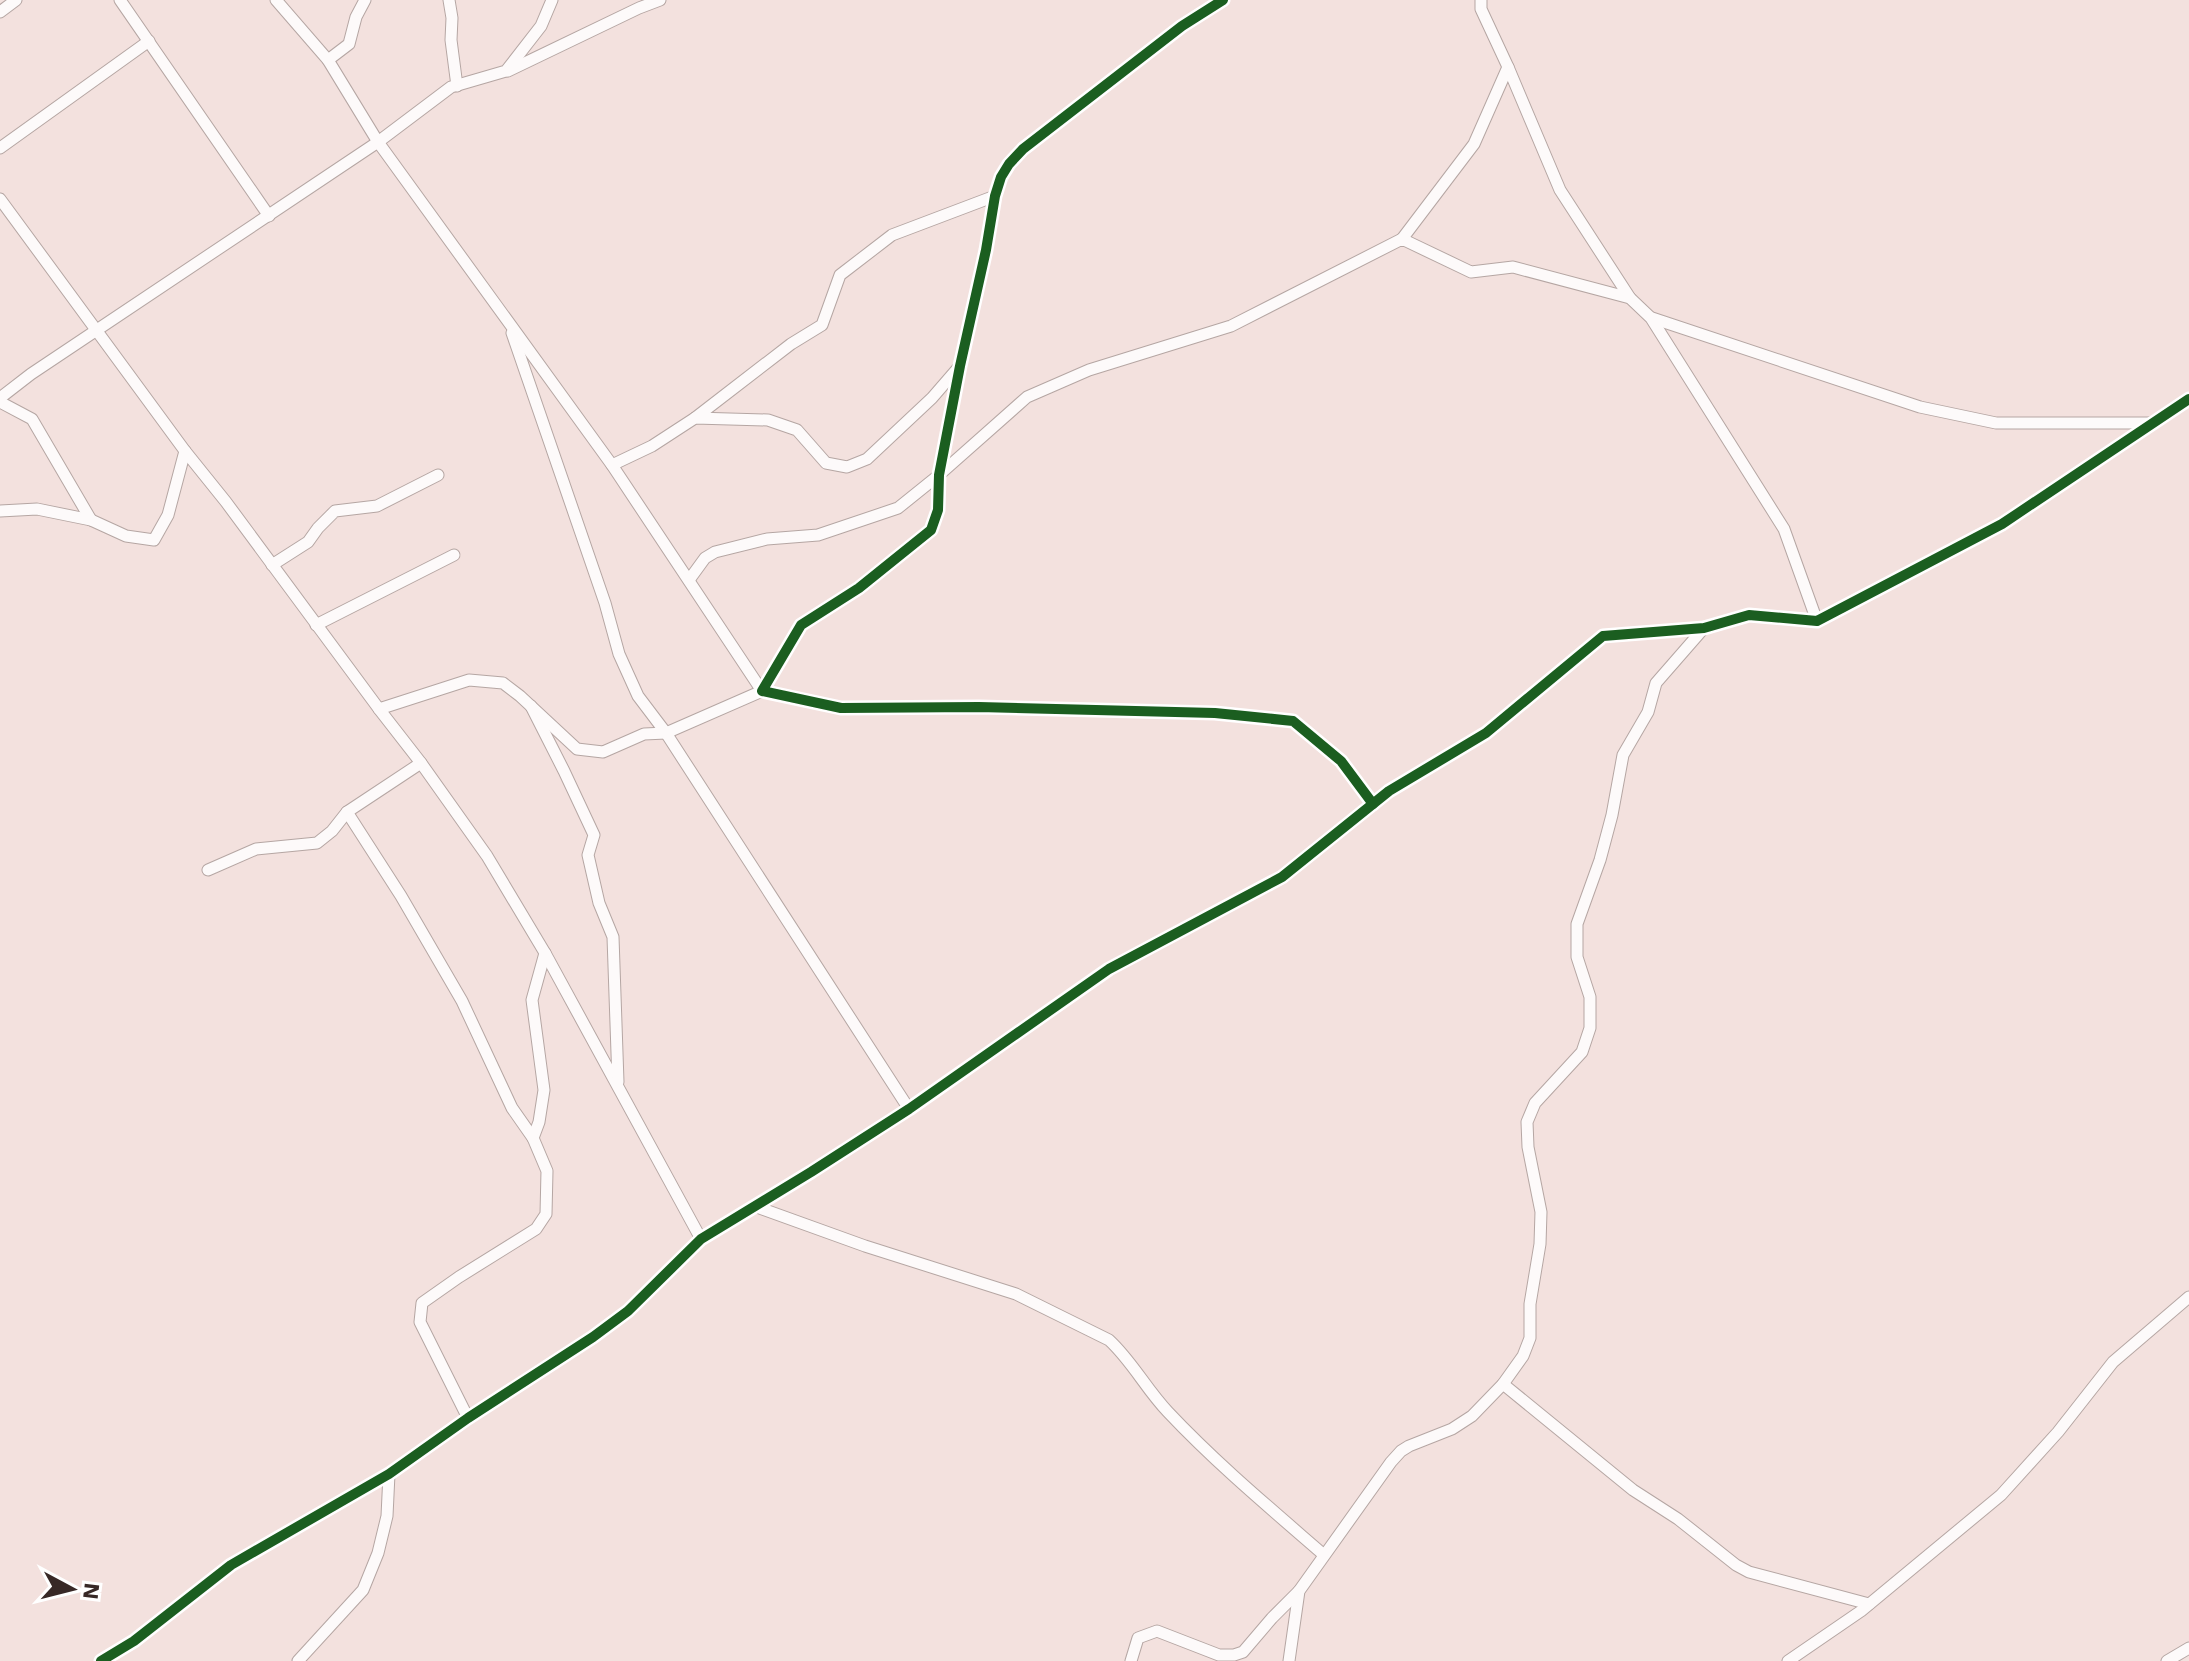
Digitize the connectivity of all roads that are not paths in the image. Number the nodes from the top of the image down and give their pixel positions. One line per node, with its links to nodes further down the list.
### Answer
1 (16, 0): 10 (street)
2 (120, 0): 11 (street)
3 (276, 0): 12 (street)
4 (365, 0): 12 (street)
5 (449, 0): 15 (street)
6 (552, 0): 14 (street)
7 (660, 0): 14 (street)
8 (1223, 0): 18 (street)
9 (1481, 0): 13 (street)
10 (0, 12)
11 (149, 41): 17 (street); 20 (street)
12 (328, 60): 16 (street)
13 (1508, 67): 21 (street); 22 (street)
14 (506, 71): 15 (street)
15 (457, 86): 16 (street)
16 (378, 142): 20 (street); 24 (street)
17 (0, 148)
18 (995, 196): 26 (street); 29 (street)
19 (0, 199): 25 (street)
20 (269, 216): 25 (street)
21 (1402, 239): 22 (street); 34 (street)
22 (1630, 298): 23 (street)
23 (1651, 318): 30 (street); 40 (street)
24 (508, 321): 32 (street); 46 (street)
25 (98, 331): 28 (street); 31 (street)
26 (960, 366): 29 (street); 34 (street)
27 (2189, 399): 30 (street)
28 (0, 400): 36 (street)
29 (695, 418): 32 (street)
30 (2150, 423): 40 (street)
31 (185, 451): 36 (street); 38 (street)
32 (612, 465): 39 (street)
33 (438, 475): 38 (street)
34 (939, 475): 39 (street); 43 (street)
35 (0, 511): 36 (street)
36 (91, 520)
37 (454, 555): 41 (street)
38 (272, 565): 41 (street)
39 (689, 580): 43 (street)
40 (1817, 621): 42 (street)
41 (316, 625): 45 (street)
42 (1704, 628): 48 (street); 58 (street)
43 (762, 691): 46 (street); 48 (street)
44 (531, 706): 45 (street); 46 (street); 52 (street)
45 (379, 709): 47 (street)
46 (666, 733): 53 (street)
47 (421, 763): 49 (street); 51 (street)
48 (1373, 804): 53 (street)
49 (347, 812): 50 (street); 54 (street)
50 (208, 870)
51 (545, 953): 52 (street); 54 (street)
52 (618, 1087): 56 (street)
53 (909, 1109): 55 (street)
54 (533, 1138): 59 (street)
55 (754, 1206): 56 (street); 61 (street)
56 (701, 1239): 59 (street)
57 (2189, 1297): 63 (street)
58 (1503, 1384): 61 (street); 63 (street)
59 (468, 1418): 60 (street)
60 (389, 1474): 65 (street); 66 (street)
61 (1324, 1555): 62 (street)
62 (1299, 1591): 67 (street); 68 (street)
63 (1869, 1604): 69 (street)
64 (2189, 1648): 70 (street)
65 (101, 1661)
66 (298, 1661)
67 (1131, 1661)
68 (1289, 1661)
69 (1788, 1661)
70 (2167, 1661)

